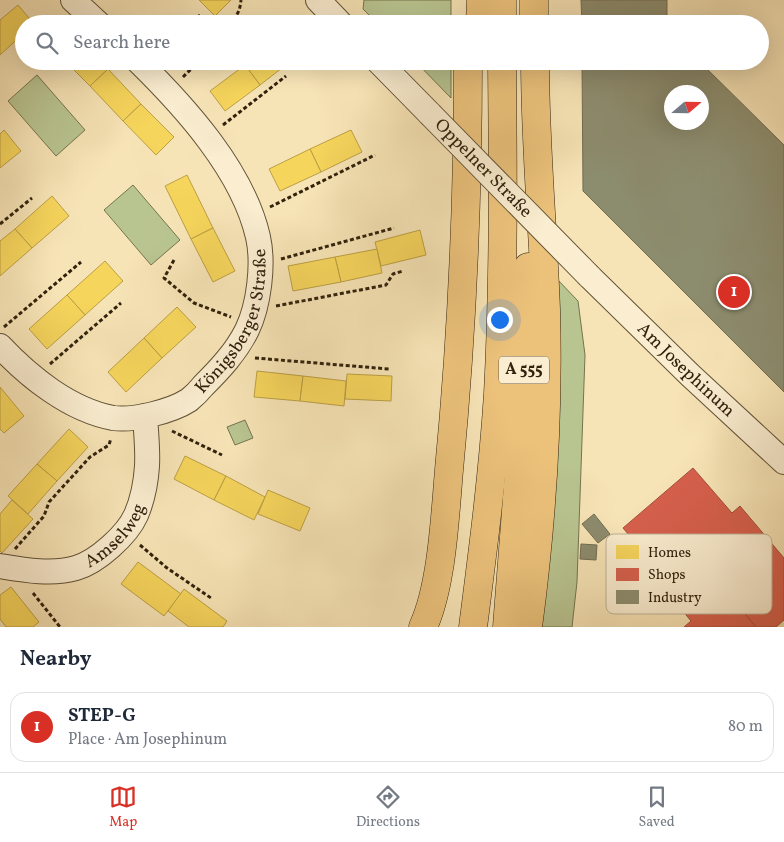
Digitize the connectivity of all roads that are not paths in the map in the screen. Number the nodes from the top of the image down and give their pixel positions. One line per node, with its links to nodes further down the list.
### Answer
1 (73, 0): 7 (street)
2 (318, 0): 8 (street)
3 (468, 0): 9 (highway)
4 (481, 0): 10 (highway)
5 (502, 0): 11 (highway)
6 (534, 0): 12 (highway)
7 (89, 15)
8 (332, 15)
9 (468, 15)
10 (480, 15)
11 (502, 15)
12 (534, 15)
13 (147, 70): 22 (street, Königsberger Straße)
14 (387, 70): 20 (street, Oppelner Straße, bridge)
15 (468, 70): 25 (highway)
16 (480, 70): 26 (highway)
17 (502, 70): 27 (highway, A 555)
18 (535, 70): 19 (highway, A 555)
19 (535, 113): 28 (highway, A 555); 29 (highway)
20 (589, 276): 23 (street, Am Josephinum)
21 (0, 346): 22 (street, Königsberger Straße)
22 (150, 415): 24 (street, Amselweg)
23 (784, 462)
24 (9, 562)
25 (423, 627)
26 (442, 627)
27 (473, 627)
28 (507, 627)
29 (528, 627)

